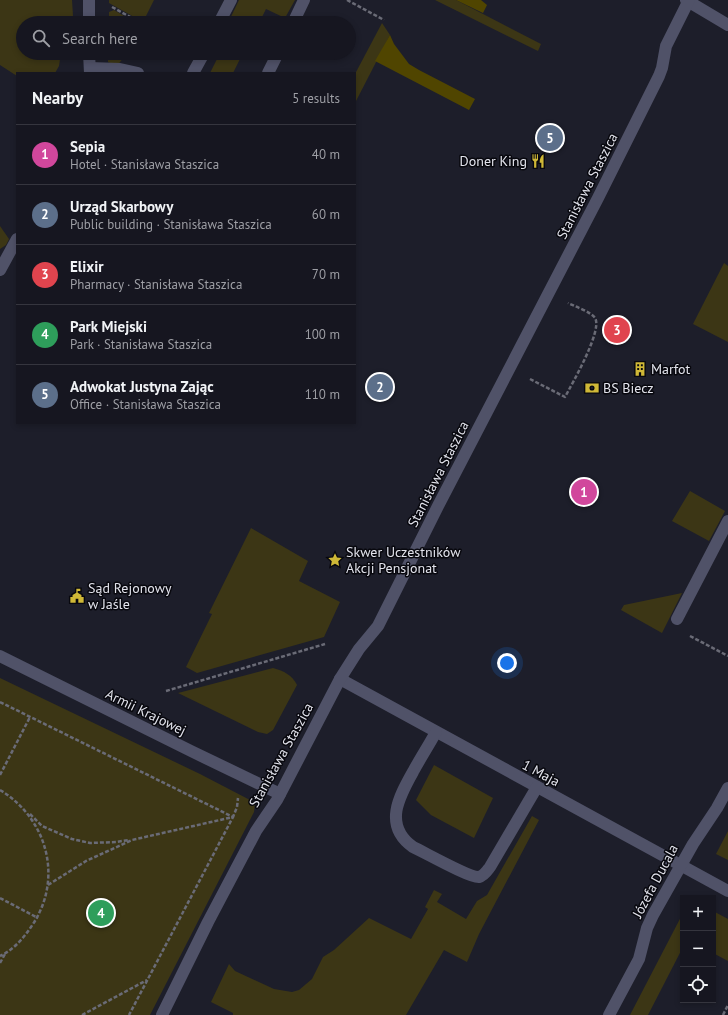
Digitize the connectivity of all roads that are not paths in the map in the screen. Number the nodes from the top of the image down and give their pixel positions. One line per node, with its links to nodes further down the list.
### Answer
1 (89, 0): 5 (street)
2 (231, 0): 6 (street)
3 (304, 0): 7 (street)
4 (688, 0): 8 (street); 21 (street, Stanisława Staszica)
5 (89, 16)
6 (223, 16)
7 (296, 16)
8 (728, 25)
9 (89, 60): 12 (street)
10 (200, 60): 14 (street)
11 (274, 60): 15 (street)
12 (90, 70): 13 (street)
13 (134, 72)
14 (194, 72)
15 (268, 72)
16 (16, 240): 17 (street)
17 (0, 270)
18 (728, 521): 19 (street)
19 (677, 619)
20 (0, 656): 25 (street, Armii Krajowej)
21 (340, 679): 22 (street, 1 Maja); 25 (street, Stanisława Staszica)
22 (436, 732): 23 (street, 1 Maja); 23 (street)
23 (537, 787): 26 (street, 1 Maja)
24 (728, 788): 26 (street, Józefa Ducala)
25 (280, 794): 28 (street, Stanisława Staszica)
26 (680, 865): 27 (street, 1 Maja); 29 (street, Józefa Ducala)
27 (728, 891)
28 (162, 1015)
29 (609, 1015)

